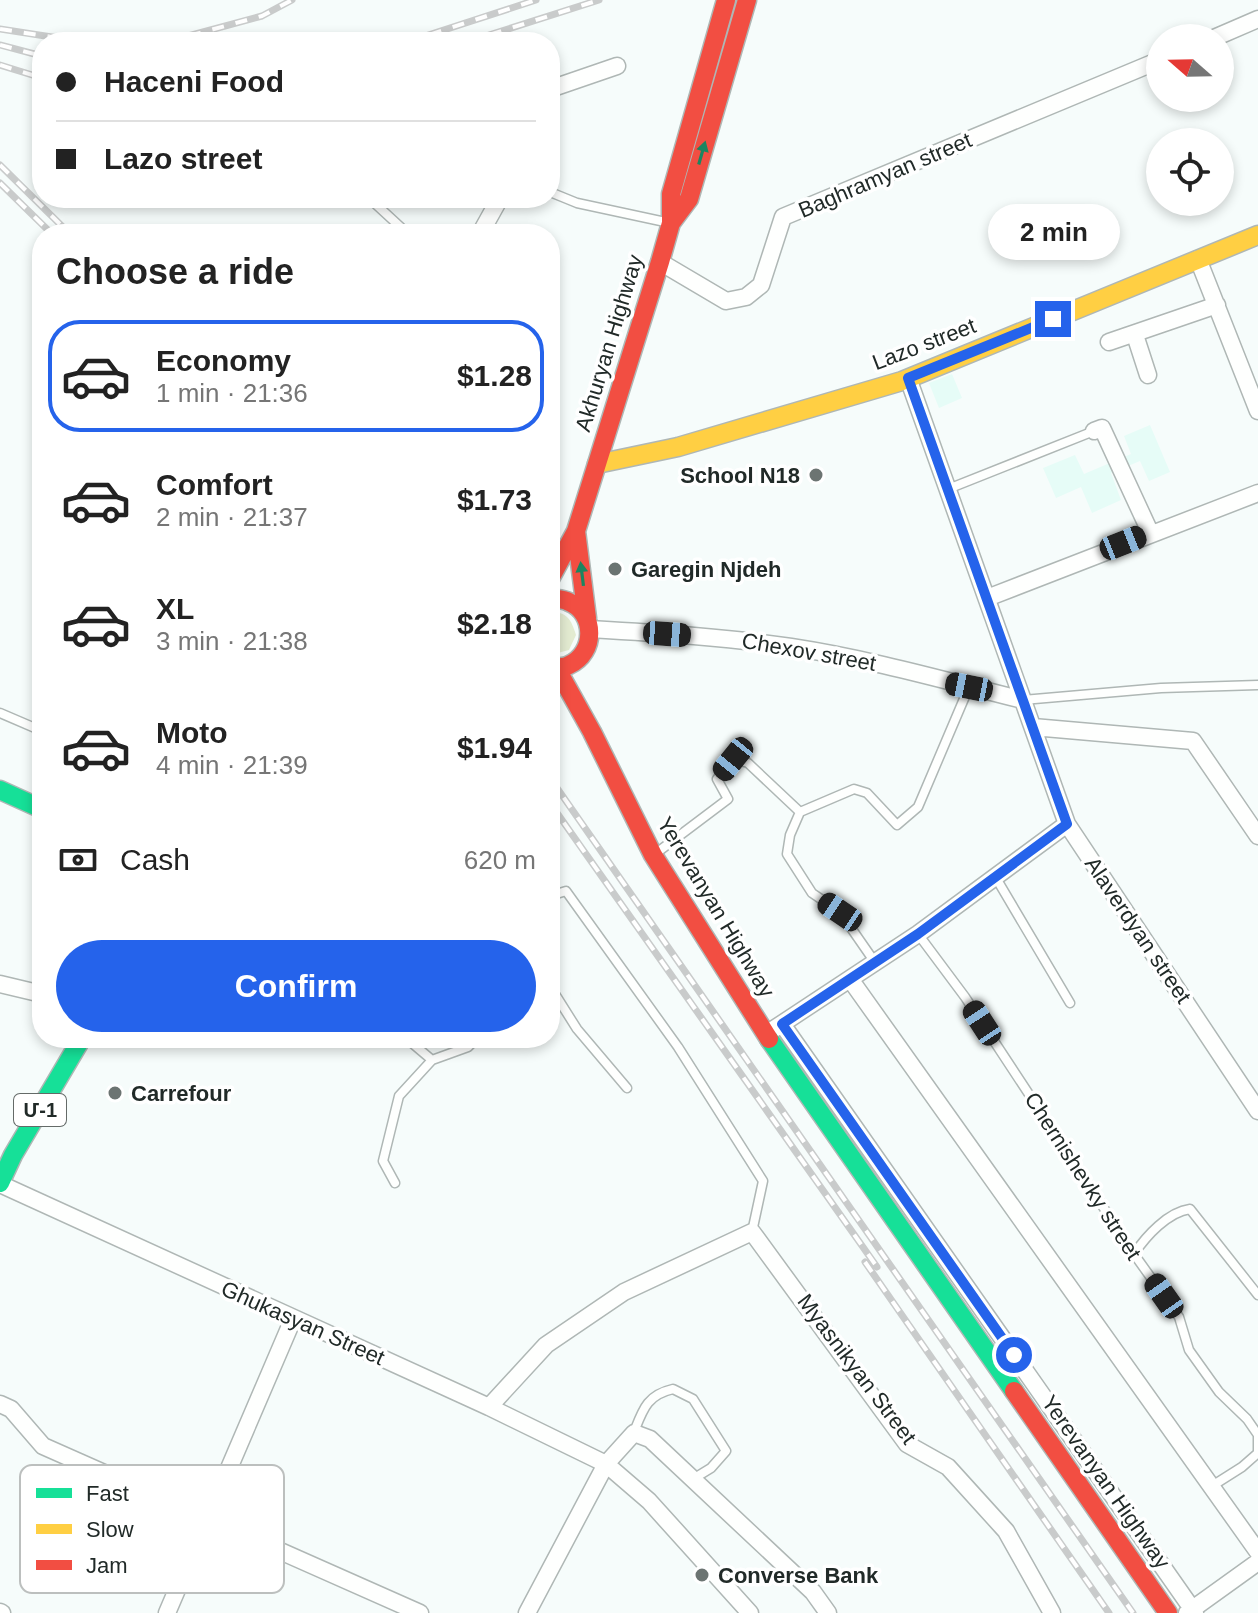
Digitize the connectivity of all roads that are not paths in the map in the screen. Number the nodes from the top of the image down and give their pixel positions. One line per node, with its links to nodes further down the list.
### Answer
1 (726, 0): 10 (main road, Akhuryan Highway)
2 (747, 0): 10 (main road, Akhuryan Highway, one-way to 2)
3 (1258, 19): 4 (street)
4 (1234, 29)
5 (617, 66): 7 (street)
6 (1146, 66): 14 (street, Baghramyan street)
7 (560, 86)
8 (560, 196): 10 (lane)
9 (380, 208): 11 (lane)
10 (671, 223): 14 (main road, Akhuryan Highway)
11 (397, 224)
12 (1258, 235): 13 (main road, Lazo street)
13 (1198, 259): 15 (street); 19 (main road, Lazo street)
14 (660, 262): 22 (main road, Akhuryan Highway)
15 (1217, 305): 16 (street); 20 (street)
16 (1135, 335): 17 (street); 18 (street)
17 (1109, 342)
18 (1148, 375)
19 (908, 378): 22 (main road, Lazo street); 23 (street, Alaverdyan street)
20 (1258, 411)
21 (1094, 431): 23 (lane); 26 (street)
22 (597, 464): 25 (main road, Akhuryan Highway)
23 (948, 489): 28 (street, Alaverdyan street)
24 (1258, 493): 26 (street)
25 (576, 531): 27 (main road); 30 (main road, Akhuryan Highway, one-way to 25)
26 (1150, 532): 28 (street)
27 (560, 561)
28 (987, 598): 35 (street, Alaverdyan street)
29 (560, 599): 30 (main road)
30 (589, 629): 31 (main road); 34 (street, Chexov street); 40 (main road, Yerevanyan Highway)
31 (560, 666)
32 (560, 679): 40 (main road, Yerevanyan Highway)
33 (1258, 685): 35 (lane)
34 (969, 687): 35 (street, Chexov street); 43 (lane)
35 (1023, 700): 39 (street, Alaverdyan street)
36 (560, 709): 40 (main road)
37 (0, 713): 38 (lane)
38 (32, 727)
39 (1033, 727): 44 (street, Alaverdyan street); 45 (street)
40 (592, 732): 46 (main road, Yerevanyan Highway)
41 (0, 790): 42 (main road)
42 (32, 804)
43 (800, 812): 46 (lane); 50 (lane)
44 (1067, 824): 47 (street); 62 (street, Alaverdyan street)
45 (1258, 836)
46 (653, 855): 56 (main road, Yerevanyan Highway)
47 (995, 877): 49 (street); 55 (lane)
48 (560, 893): 65 (lane)
49 (918, 934): 50 (street); 66 (lane, Chernishevky street)
50 (874, 961): 51 (street)
51 (850, 979): 56 (street); 76 (street)
52 (0, 984): 53 (street)
53 (32, 992)
54 (560, 1002): 61 (lane)
55 (1070, 1003)
56 (773, 1029): 81 (street); 88 (main road, Yerevanyan Highway)
57 (76, 1048): 64 (main road, Մ-1)
58 (418, 1048): 60 (lane)
59 (465, 1048): 60 (lane)
60 (432, 1060): 63 (lane)
61 (627, 1088)
62 (1258, 1111)
63 (395, 1183)
64 (0, 1184): 68 (street, Ghukasyan Street)
65 (752, 1232): 70 (street); 87 (street, Myasnikyan Street)
66 (1134, 1254): 67 (lane); 76 (lane, Chernishevky street)
67 (1258, 1295)
68 (293, 1319): 70 (street, Ghukasyan Street); 74 (street)
69 (0, 1404): 73 (street)
70 (489, 1407): 72 (street, Ghukasyan Street)
71 (634, 1433): 72 (street); 75 (street); 75 (lane)
72 (606, 1464): 84 (street); 85 (street, Ghukasyan Street)
73 (85, 1465)
74 (232, 1465)
75 (692, 1479): 86 (street)
76 (1211, 1486): 77 (street)
77 (1258, 1552)
78 (284, 1554): 83 (street)
79 (1258, 1562): 81 (street)
80 (176, 1593): 82 (street)
81 (1191, 1612)
82 (167, 1613)
83 (420, 1613)
84 (527, 1613)
85 (750, 1613)
86 (828, 1613)
87 (1052, 1613)
88 (1168, 1613)

